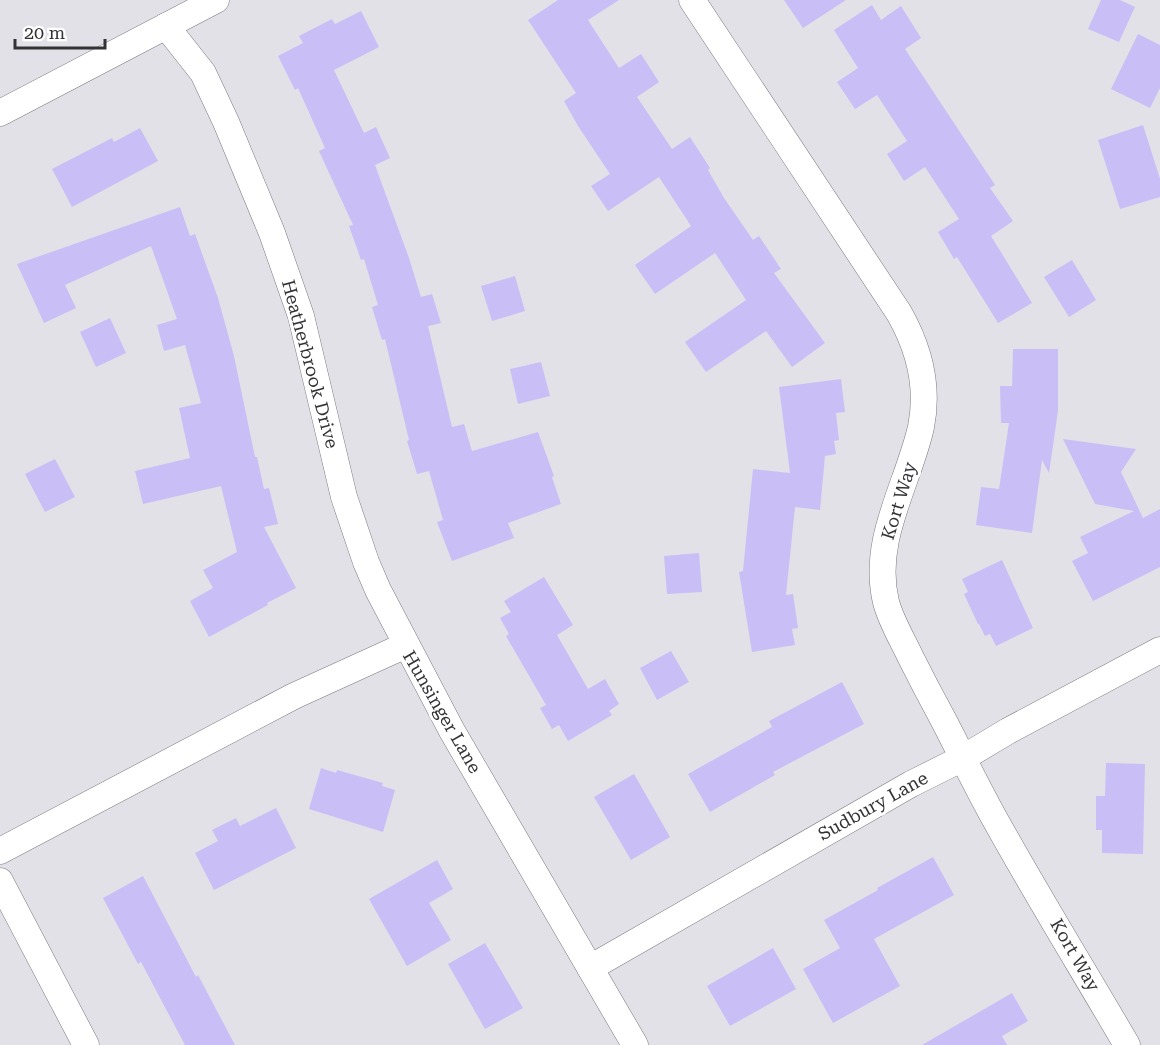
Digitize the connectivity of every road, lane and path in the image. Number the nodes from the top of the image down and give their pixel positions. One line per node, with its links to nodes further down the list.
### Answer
1 (216, 0): 3 (street)
2 (692, 0): 7 (street, Kort Way)
3 (166, 26): 4 (street); 5 (street, Heatherbrook Drive)
4 (0, 113)
5 (406, 645): 8 (street, Hunsinger Lane); 10 (street, Hunsinger Lane)
6 (1160, 650): 7 (street, Sudbury Lane)
7 (963, 758): 10 (street, Sudbury Lane); 13 (street, Kort Way)
8 (0, 851)
9 (0, 881): 11 (street)
10 (590, 968): 12 (street, Hunsinger Lane)
11 (86, 1045)
12 (635, 1045)
13 (1127, 1045)

